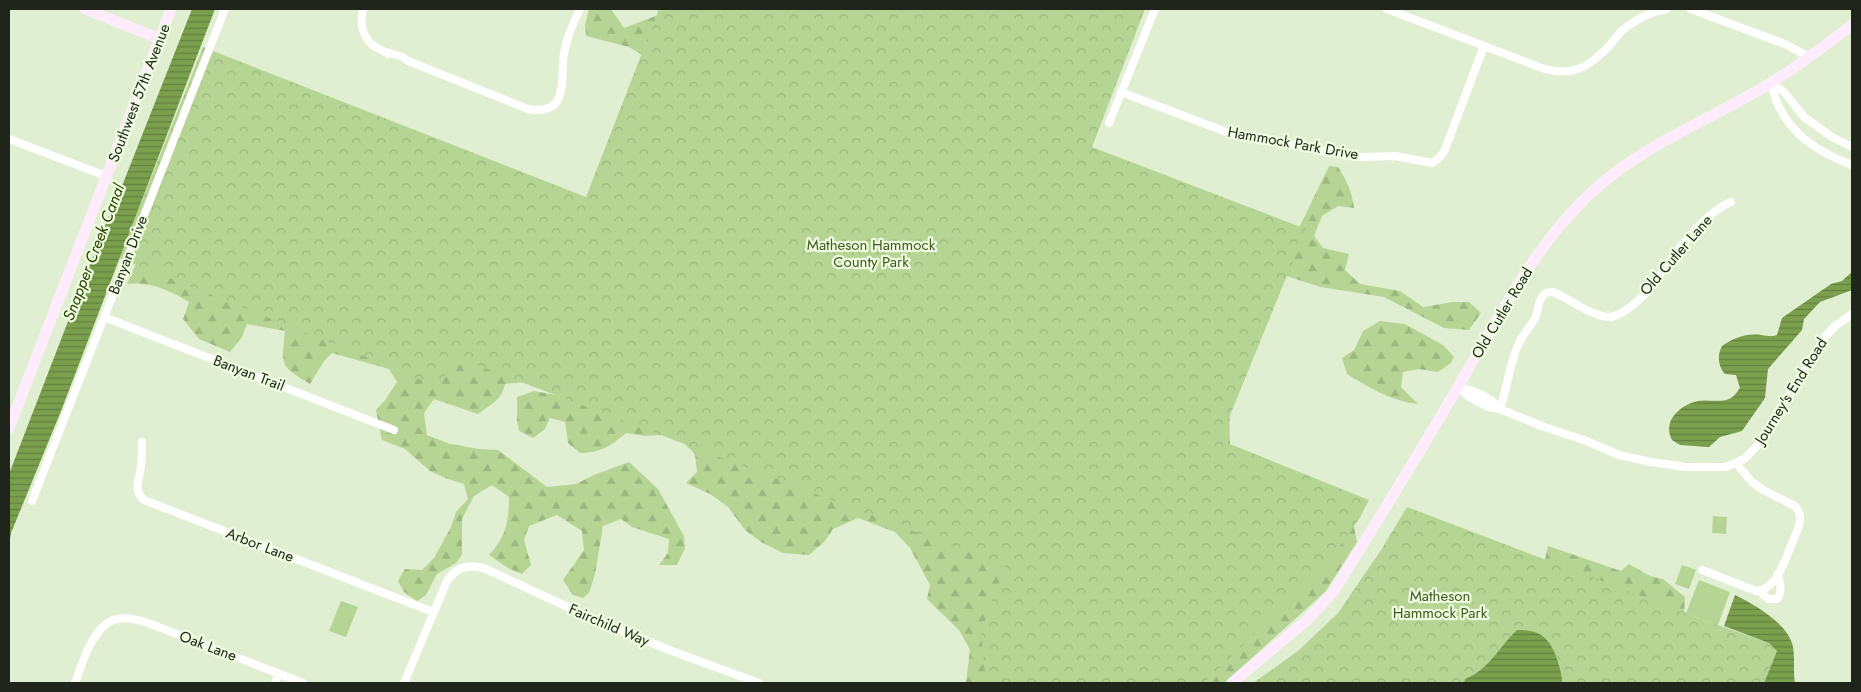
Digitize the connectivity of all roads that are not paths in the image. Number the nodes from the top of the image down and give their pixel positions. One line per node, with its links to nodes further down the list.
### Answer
1 (84, 9): 11 (main road)
2 (172, 9): 11 (main road, Southwest 57th Avenue)
3 (225, 9): 24 (street, Banyan Drive)
4 (363, 9): 5 (street)
5 (580, 9)
6 (1155, 9): 15 (street)
7 (1387, 9): 12 (street)
8 (1666, 9): 12 (street)
9 (1691, 9): 13 (street)
10 (1852, 25): 13 (main road, Old Cutler Road)
11 (160, 39): 21 (main road, Southwest 57th Avenue)
12 (1484, 46): 15 (street, Hammock Park Drive)
13 (1809, 57): 14 (main road, Old Cutler Road)
14 (1771, 83): 18 (street); 19 (street); 25 (main road, Old Cutler Road)
15 (1122, 92): 16 (street)
16 (1109, 123)
17 (9, 138): 21 (street)
18 (1851, 146): 19 (street)
19 (1842, 161): 20 (street)
20 (1852, 165)
21 (106, 176): 27 (main road, Southwest 57th Avenue)
22 (1731, 202): 26 (street, Old Cutler Lane)
23 (1852, 314): 30 (street, Journey's End Road)
24 (104, 318): 28 (street, Banyan Trail); 31 (street, Banyan Drive)
25 (1458, 387): 26 (street, Journey's End Road); 42 (main road, Old Cutler Road)
26 (1500, 409): 30 (street, Journey's End Road)
27 (9, 428)
28 (394, 430)
29 (142, 442): 35 (street, Arbor Lane)
30 (1736, 463): 33 (street)
31 (32, 501)
32 (1702, 570): 34 (street)
33 (1778, 574): 34 (street); 34 (street)
34 (1759, 591)
35 (433, 612): 40 (street); 41 (street, Fairchild Way)
36 (279, 674): 37 (street, Oak Lane); 38 (street); 39 (street, Oak Lane)
37 (75, 683)
38 (276, 683)
39 (303, 683)
40 (404, 683)
41 (759, 683)
42 (1232, 683)

